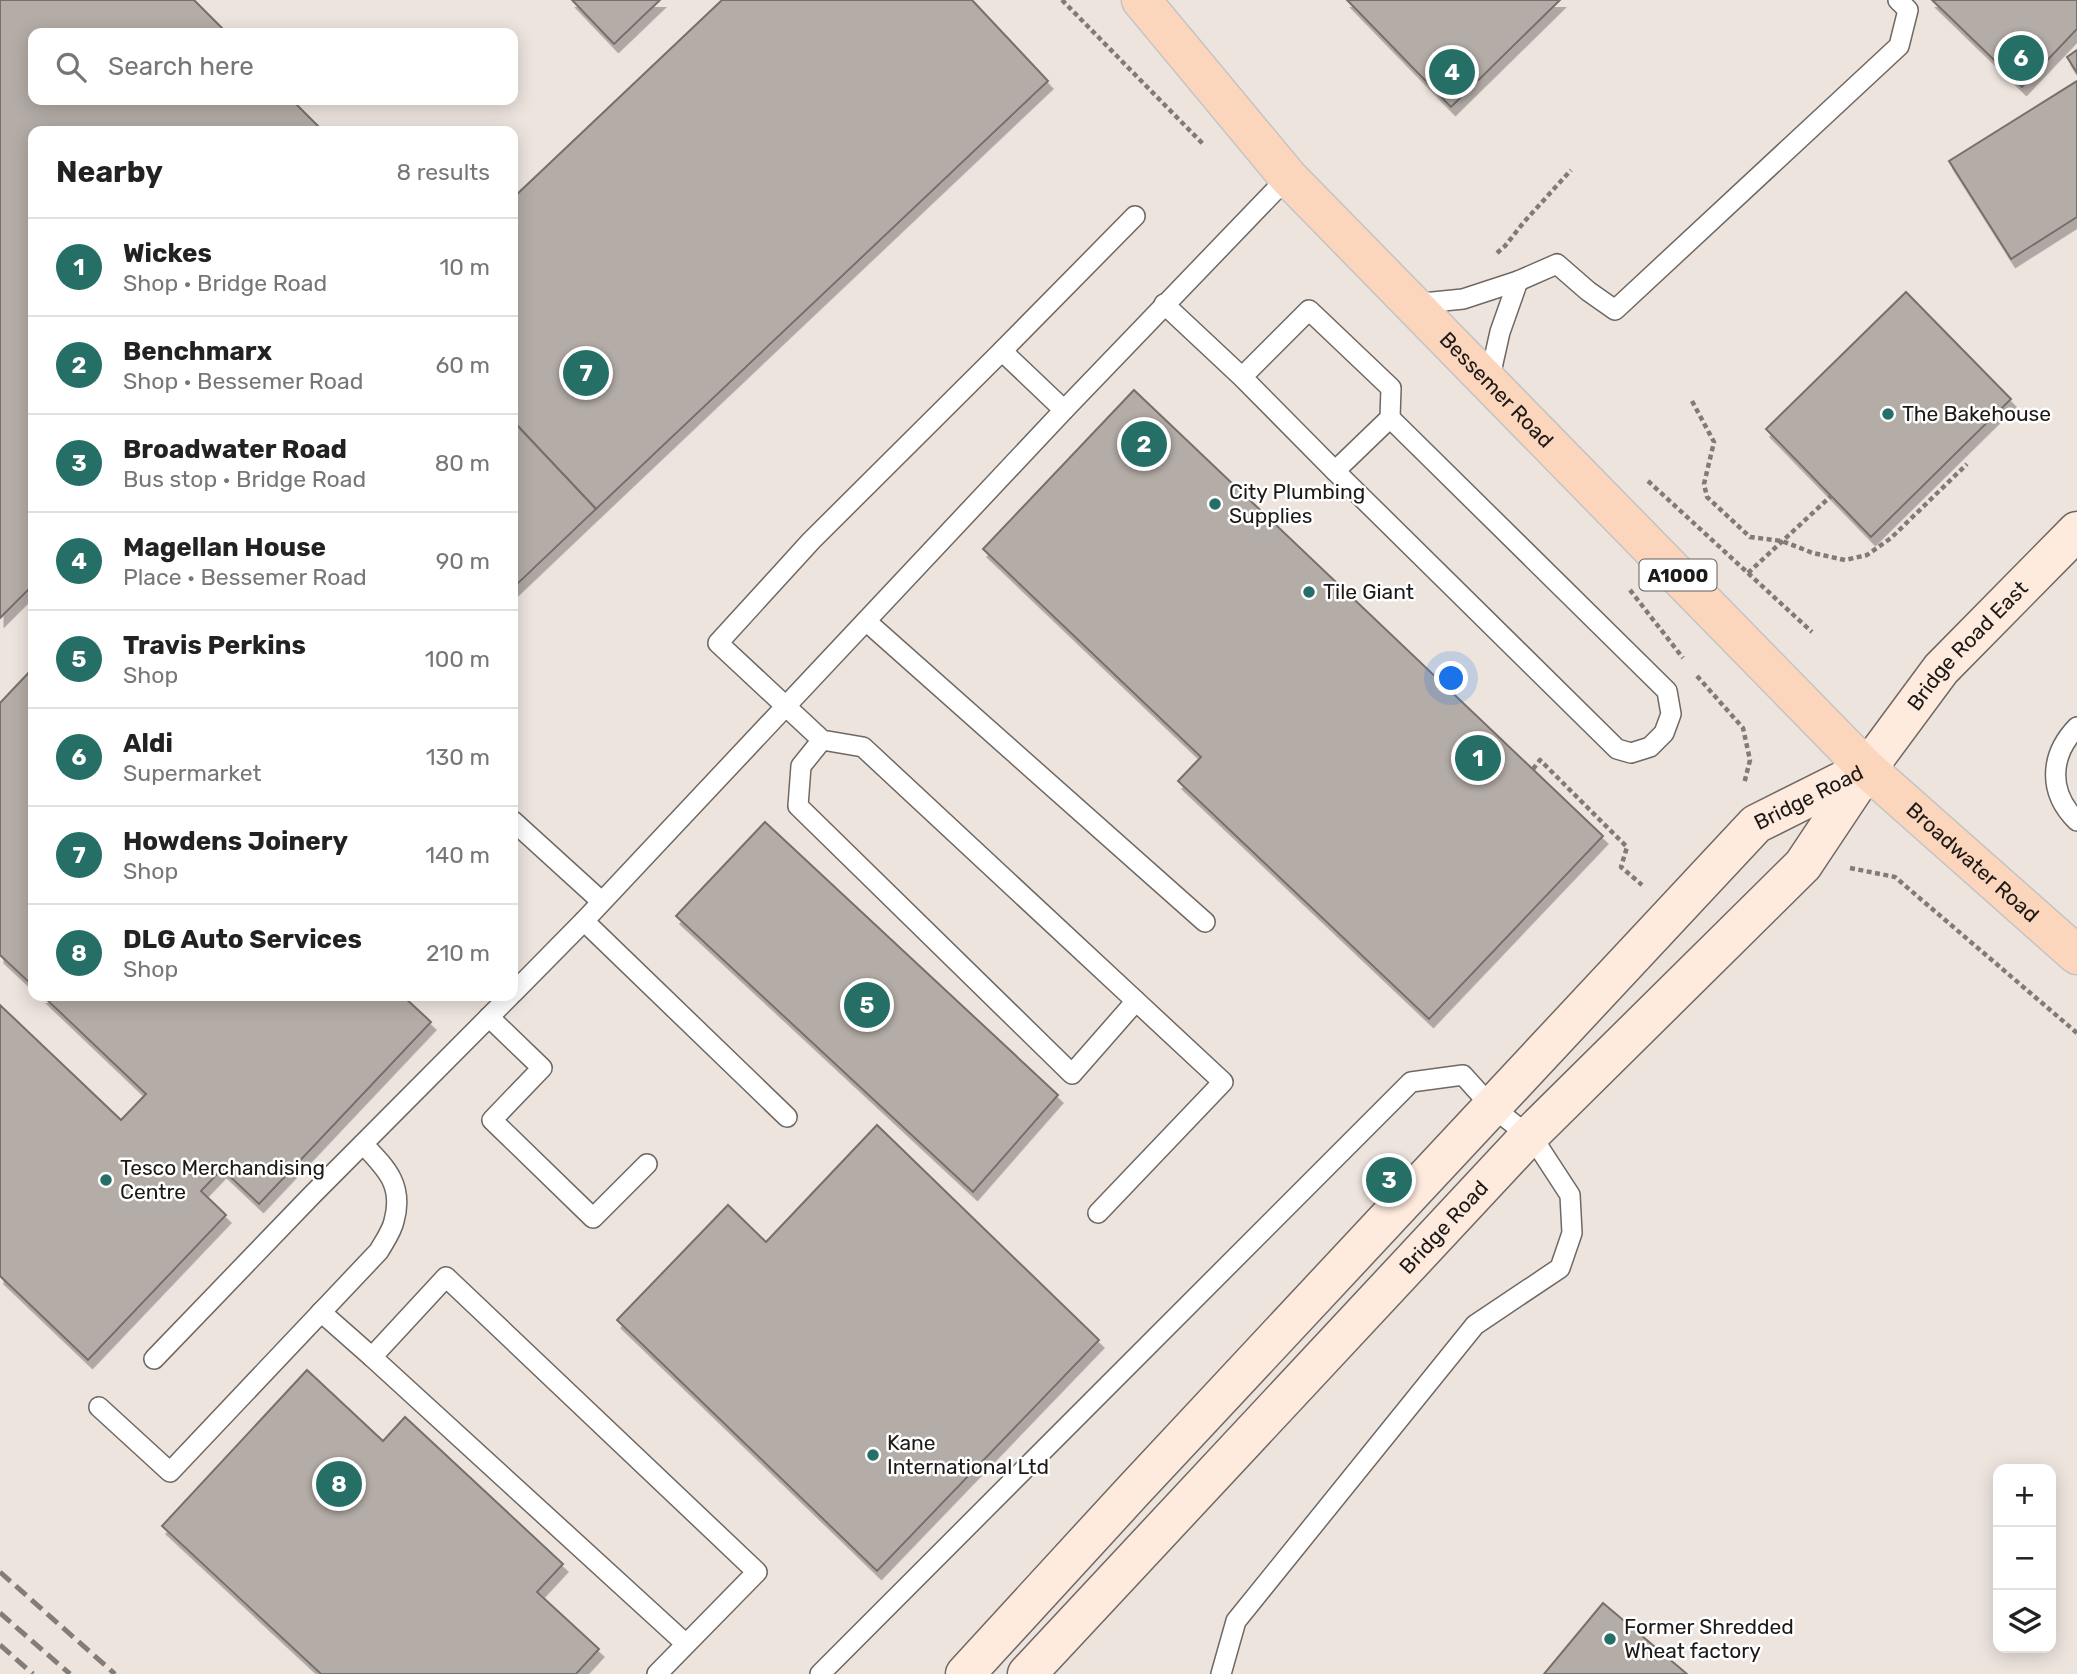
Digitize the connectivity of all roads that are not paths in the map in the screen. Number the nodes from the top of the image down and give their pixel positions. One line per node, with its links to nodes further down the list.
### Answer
1 (1141, 0): 3 (main road, Bessemer Road / A1000)
2 (1898, 0): 5 (lane)
3 (1288, 177): 6 (lane); 7 (main road, Bessemer Road / A1000)
4 (1135, 216): 8 (lane)
5 (1518, 281): 7 (lane); 10 (lane)
6 (1164, 304): 9 (lane); 11 (lane)
7 (1413, 304): 10 (main road, Bessemer Road / A1000)
8 (1002, 351): 11 (lane); 16 (lane)
9 (1242, 377): 12 (lane); 13 (lane)
10 (1489, 381): 19 (main road, Bessemer Road / A1000)
11 (1064, 410): 15 (lane)
12 (1390, 418): 13 (lane); 13 (lane)
13 (1335, 471)
14 (2077, 531): 19 (main road, Bridge Road East)
15 (866, 621): 16 (lane); 24 (lane)
16 (785, 707): 18 (lane); 22 (lane)
17 (2077, 727): 20 (lane)
18 (822, 740): 28 (lane); 28 (lane)
19 (1867, 769): 25 (main road, Broadwater Road / A1000); 30 (main road, Bridge Road); 32 (main road, Bridge Road)
20 (2077, 821)
21 (518, 826): 22 (lane)
22 (601, 901): 23 (lane)
23 (584, 921): 26 (lane); 31 (lane)
24 (1205, 922)
25 (2077, 955)
26 (518, 987)
27 (504, 1001): 29 (lane)
28 (1136, 1001): 35 (lane)
29 (489, 1017): 33 (lane); 34 (lane)
30 (1490, 1106): 32 (lane); 42 (lane); 43 (main road, Bridge Road)
31 (787, 1117)
32 (1529, 1136): 44 (main road, Bridge Road); 45 (lane)
33 (363, 1144): 36 (lane); 38 (lane)
34 (647, 1164)
35 (1098, 1213)
36 (321, 1312): 37 (lane); 39 (lane)
37 (372, 1357): 40 (lane); 40 (lane)
38 (154, 1359)
39 (99, 1407)
40 (686, 1644): 41 (lane)
41 (657, 1674)
42 (820, 1674)
43 (965, 1674)
44 (1027, 1674)
45 (1221, 1674)

